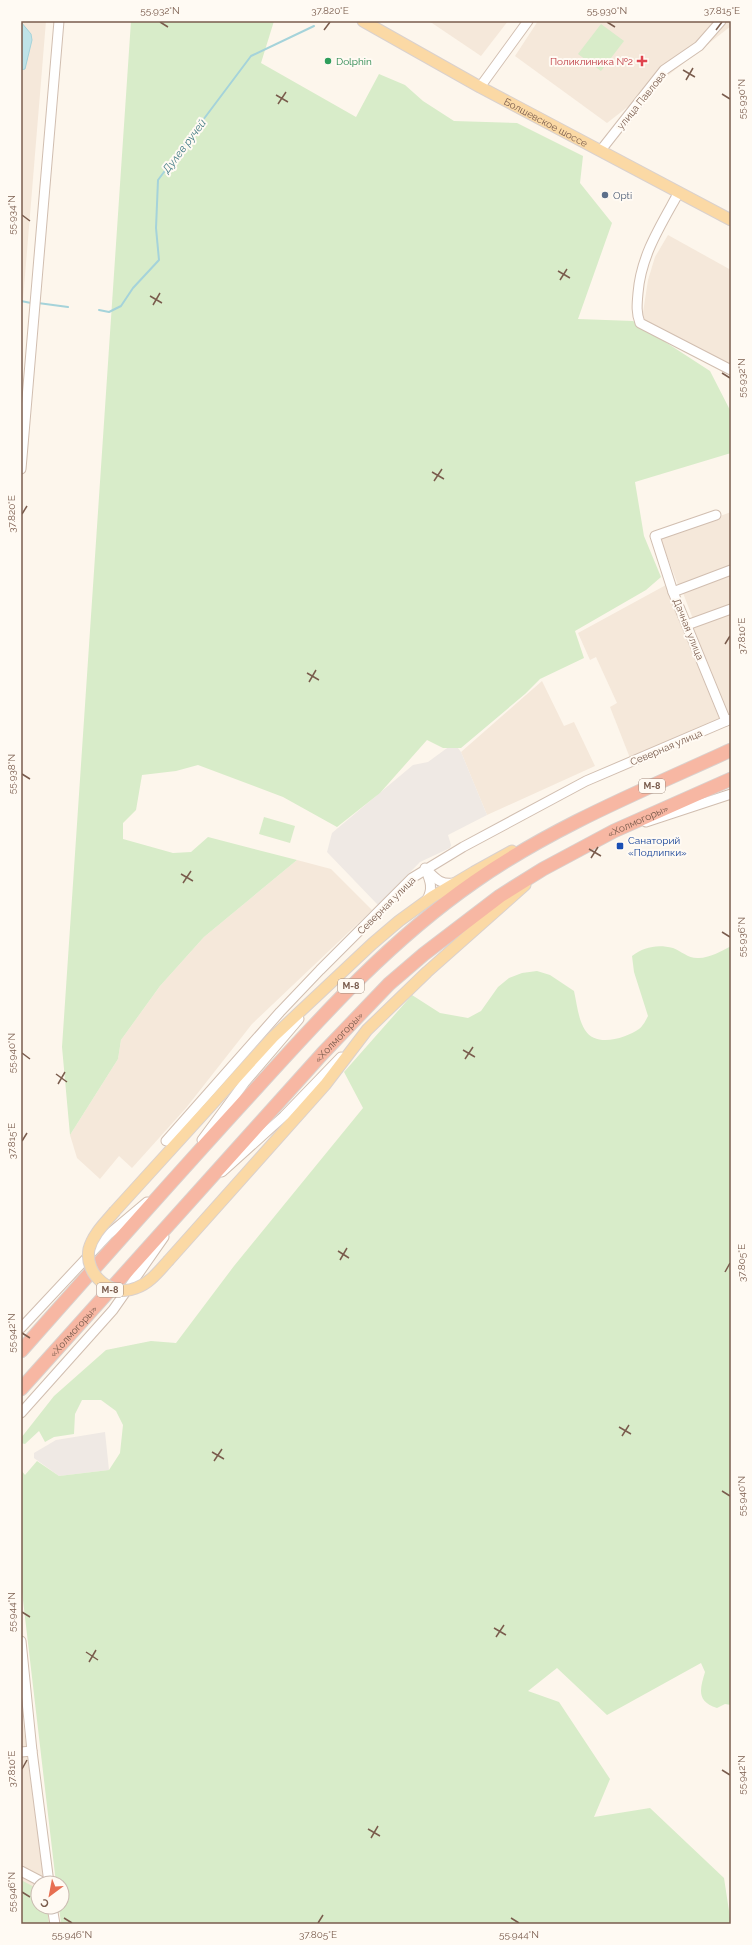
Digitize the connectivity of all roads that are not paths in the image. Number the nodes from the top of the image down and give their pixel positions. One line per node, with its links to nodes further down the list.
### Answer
1 (59, 21): 10 (street)
2 (363, 21): 5 (main road, Болшевское шоссе)
3 (528, 21): 5 (street)
4 (721, 21): 6 (street, улица Павлова)
5 (480, 87): 6 (main road, Болшевское шоссе)
6 (601, 150): 7 (main road, Болшевское шоссе)
7 (679, 192): 8 (main road, Болшевское шоссе); 9 (street)
8 (731, 220)
9 (731, 370)
10 (21, 469)
11 (716, 515): 13 (street, Дачная улица)
12 (731, 570): 13 (street)
13 (673, 592): 15 (street, Дачная улица)
14 (731, 609): 15 (street)
15 (687, 625): 16 (street, Дачная улица)
16 (728, 720): 22 (street, Северная улица)
17 (731, 750): 21 (highway, М-8)
18 (731, 779): 20 (highway, «Холмогоры» / М-8)
19 (731, 794): 20 (street)
20 (614, 831): 23 (highway, «Холмогоры» / М-8)
21 (552, 834): 24 (main road); 29 (highway, М-8)
22 (425, 868): 24 (street); 25 (street); 28 (street, Северная улица)
23 (543, 869): 27 (main road); 31 (highway, «Холмогоры» / М-8)
24 (454, 883): 25 (main road)
25 (424, 903): 26 (main road)
26 (319, 995): 27 (main road, bridge); 29 (street)
27 (367, 1030): 31 (street)
28 (166, 1141)
29 (180, 1172): 30 (highway, М-8)
30 (170, 1183): 33 (street); 34 (highway, М-8)
31 (199, 1191): 32 (highway, «Холмогоры» / М-8)
32 (188, 1204): 35 (highway, «Холмогоры» / М-8); 36 (street)
33 (21, 1328)
34 (21, 1351)
35 (21, 1389)
36 (21, 1413)
37 (21, 1641): 38 (street)
38 (32, 1751): 39 (street); 41 (street)
39 (21, 1752)
40 (21, 1871): 42 (street)
41 (48, 1875)
42 (30, 1876)

